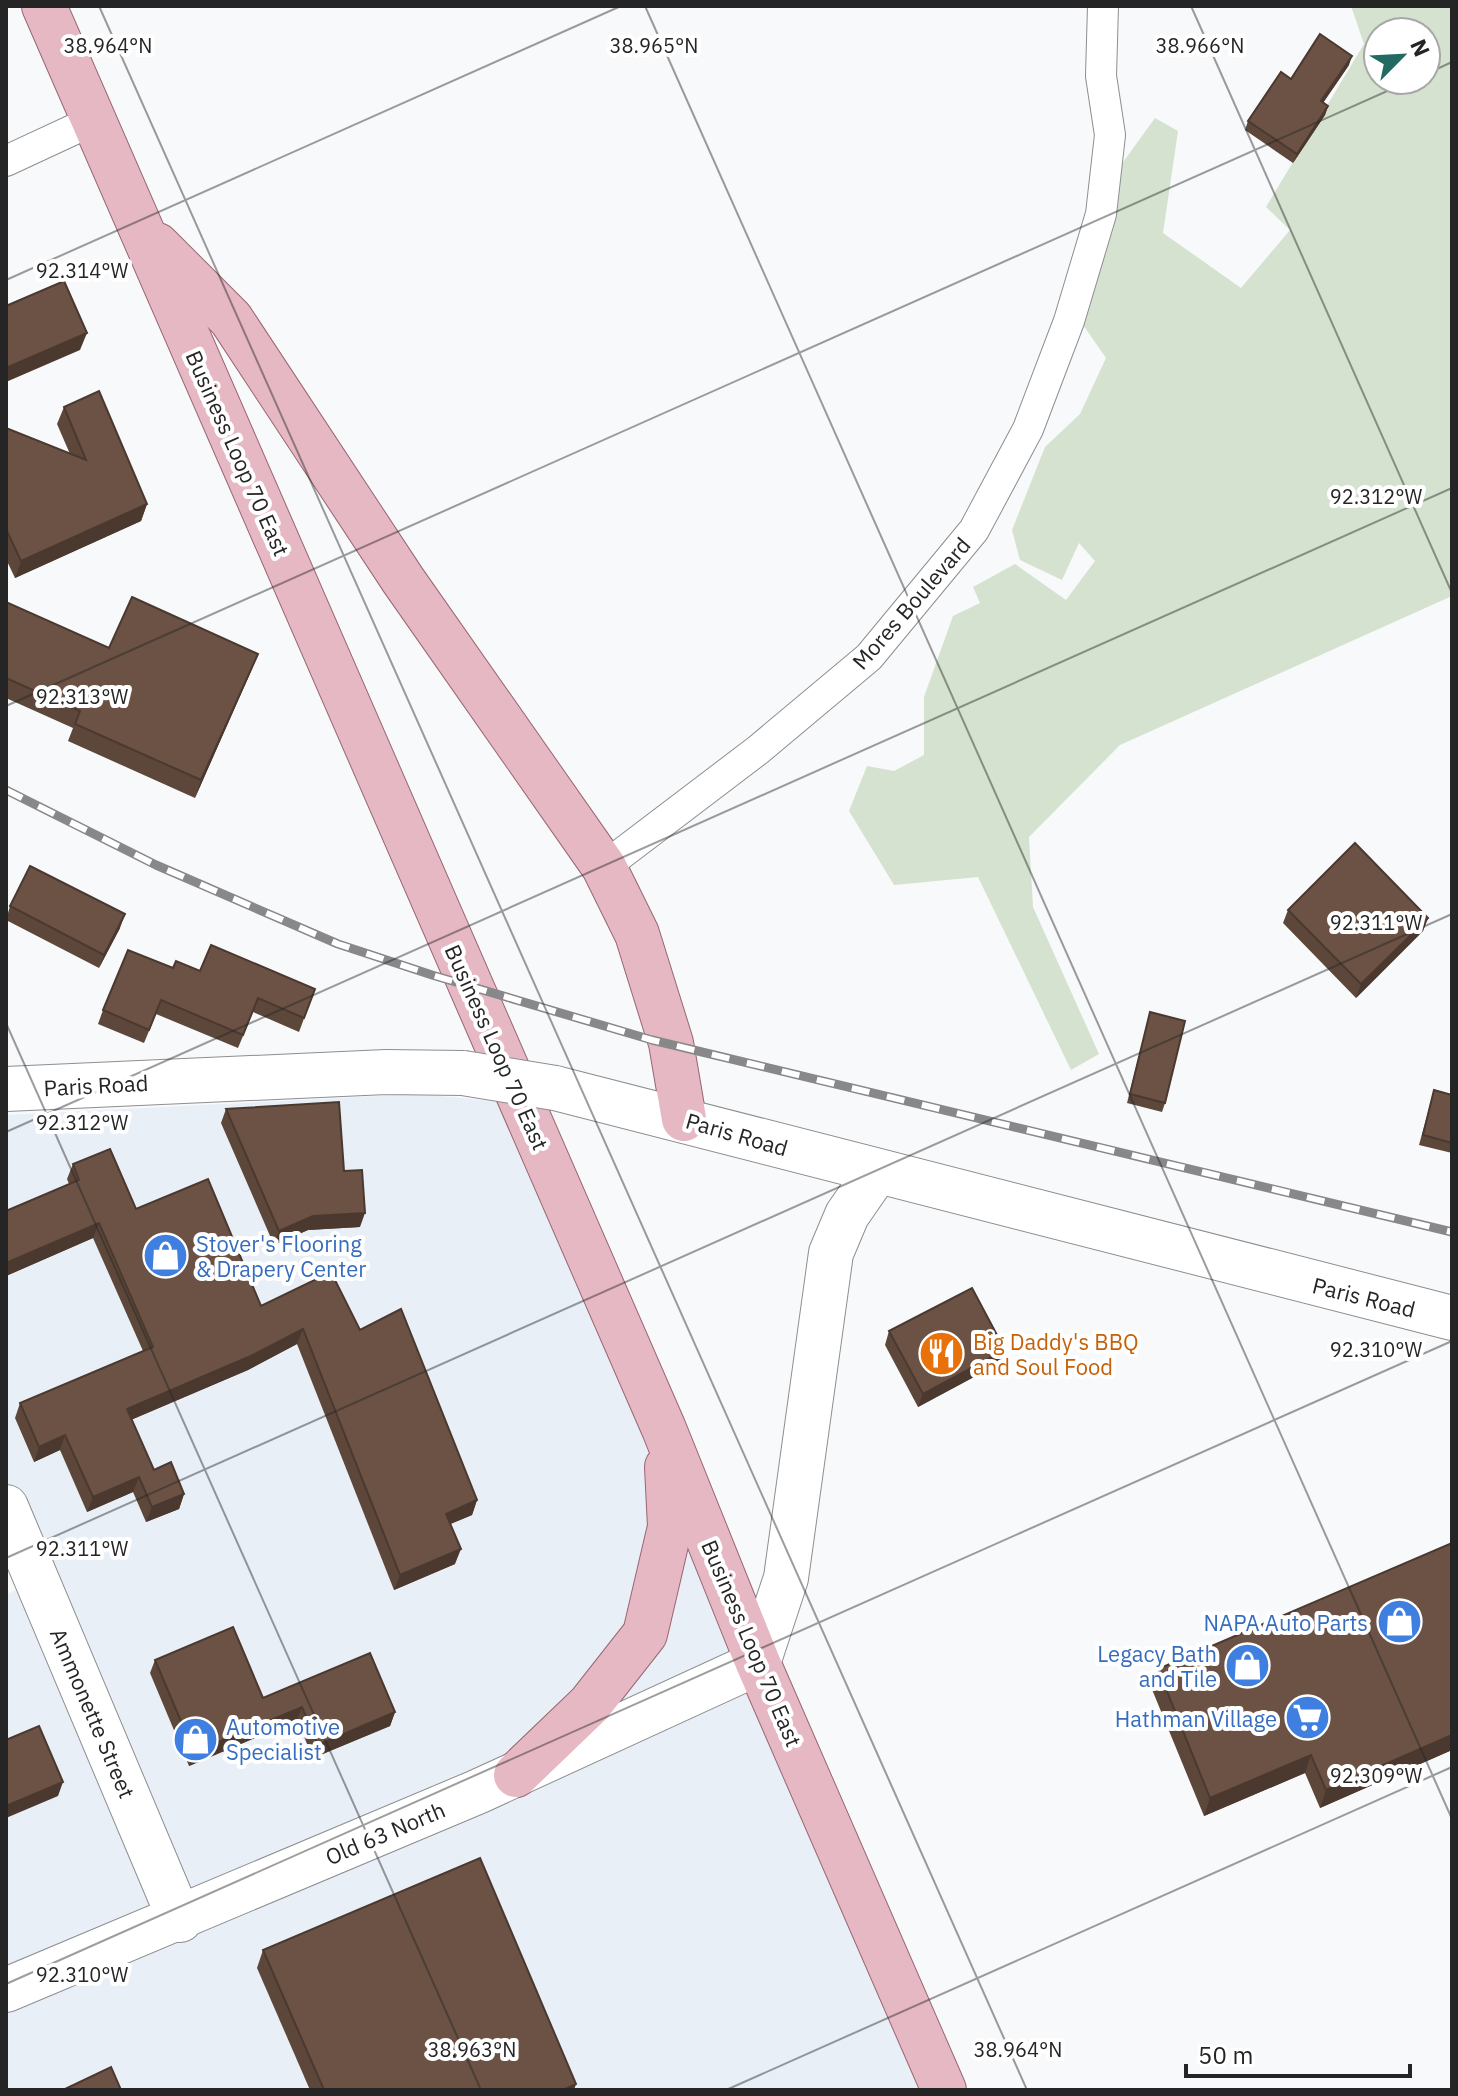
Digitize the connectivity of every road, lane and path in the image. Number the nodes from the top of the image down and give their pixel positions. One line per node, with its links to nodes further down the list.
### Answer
1 (44, 6): 3 (main road, Business Loop 70 East)
2 (1103, 6): 6 (street, Mores Boulevard)
3 (92, 121): 4 (street); 5 (main road, Business Loop 70 East)
4 (6, 161)
5 (139, 226): 6 (main road); 11 (main road, Business Loop 70 East)
6 (604, 867): 8 (main road)
7 (6, 1089): 8 (main road, Paris Road, bridge)
8 (684, 1119): 9 (main road, Paris Road)
9 (876, 1173): 10 (main road, Paris Road); 13 (main road)
10 (1452, 1318)
11 (664, 1429): 13 (main road, Business Loop 70 East); 14 (main road)
12 (6, 1507): 15 (main road, Ammonette Street)
13 (758, 1663): 14 (main road, Old 63 North); 17 (main road, Business Loop 70 East)
14 (516, 1775): 15 (main road, Old 63 North)
15 (180, 1920): 16 (main road, Old 63 North)
16 (6, 1990)
17 (944, 2090)

